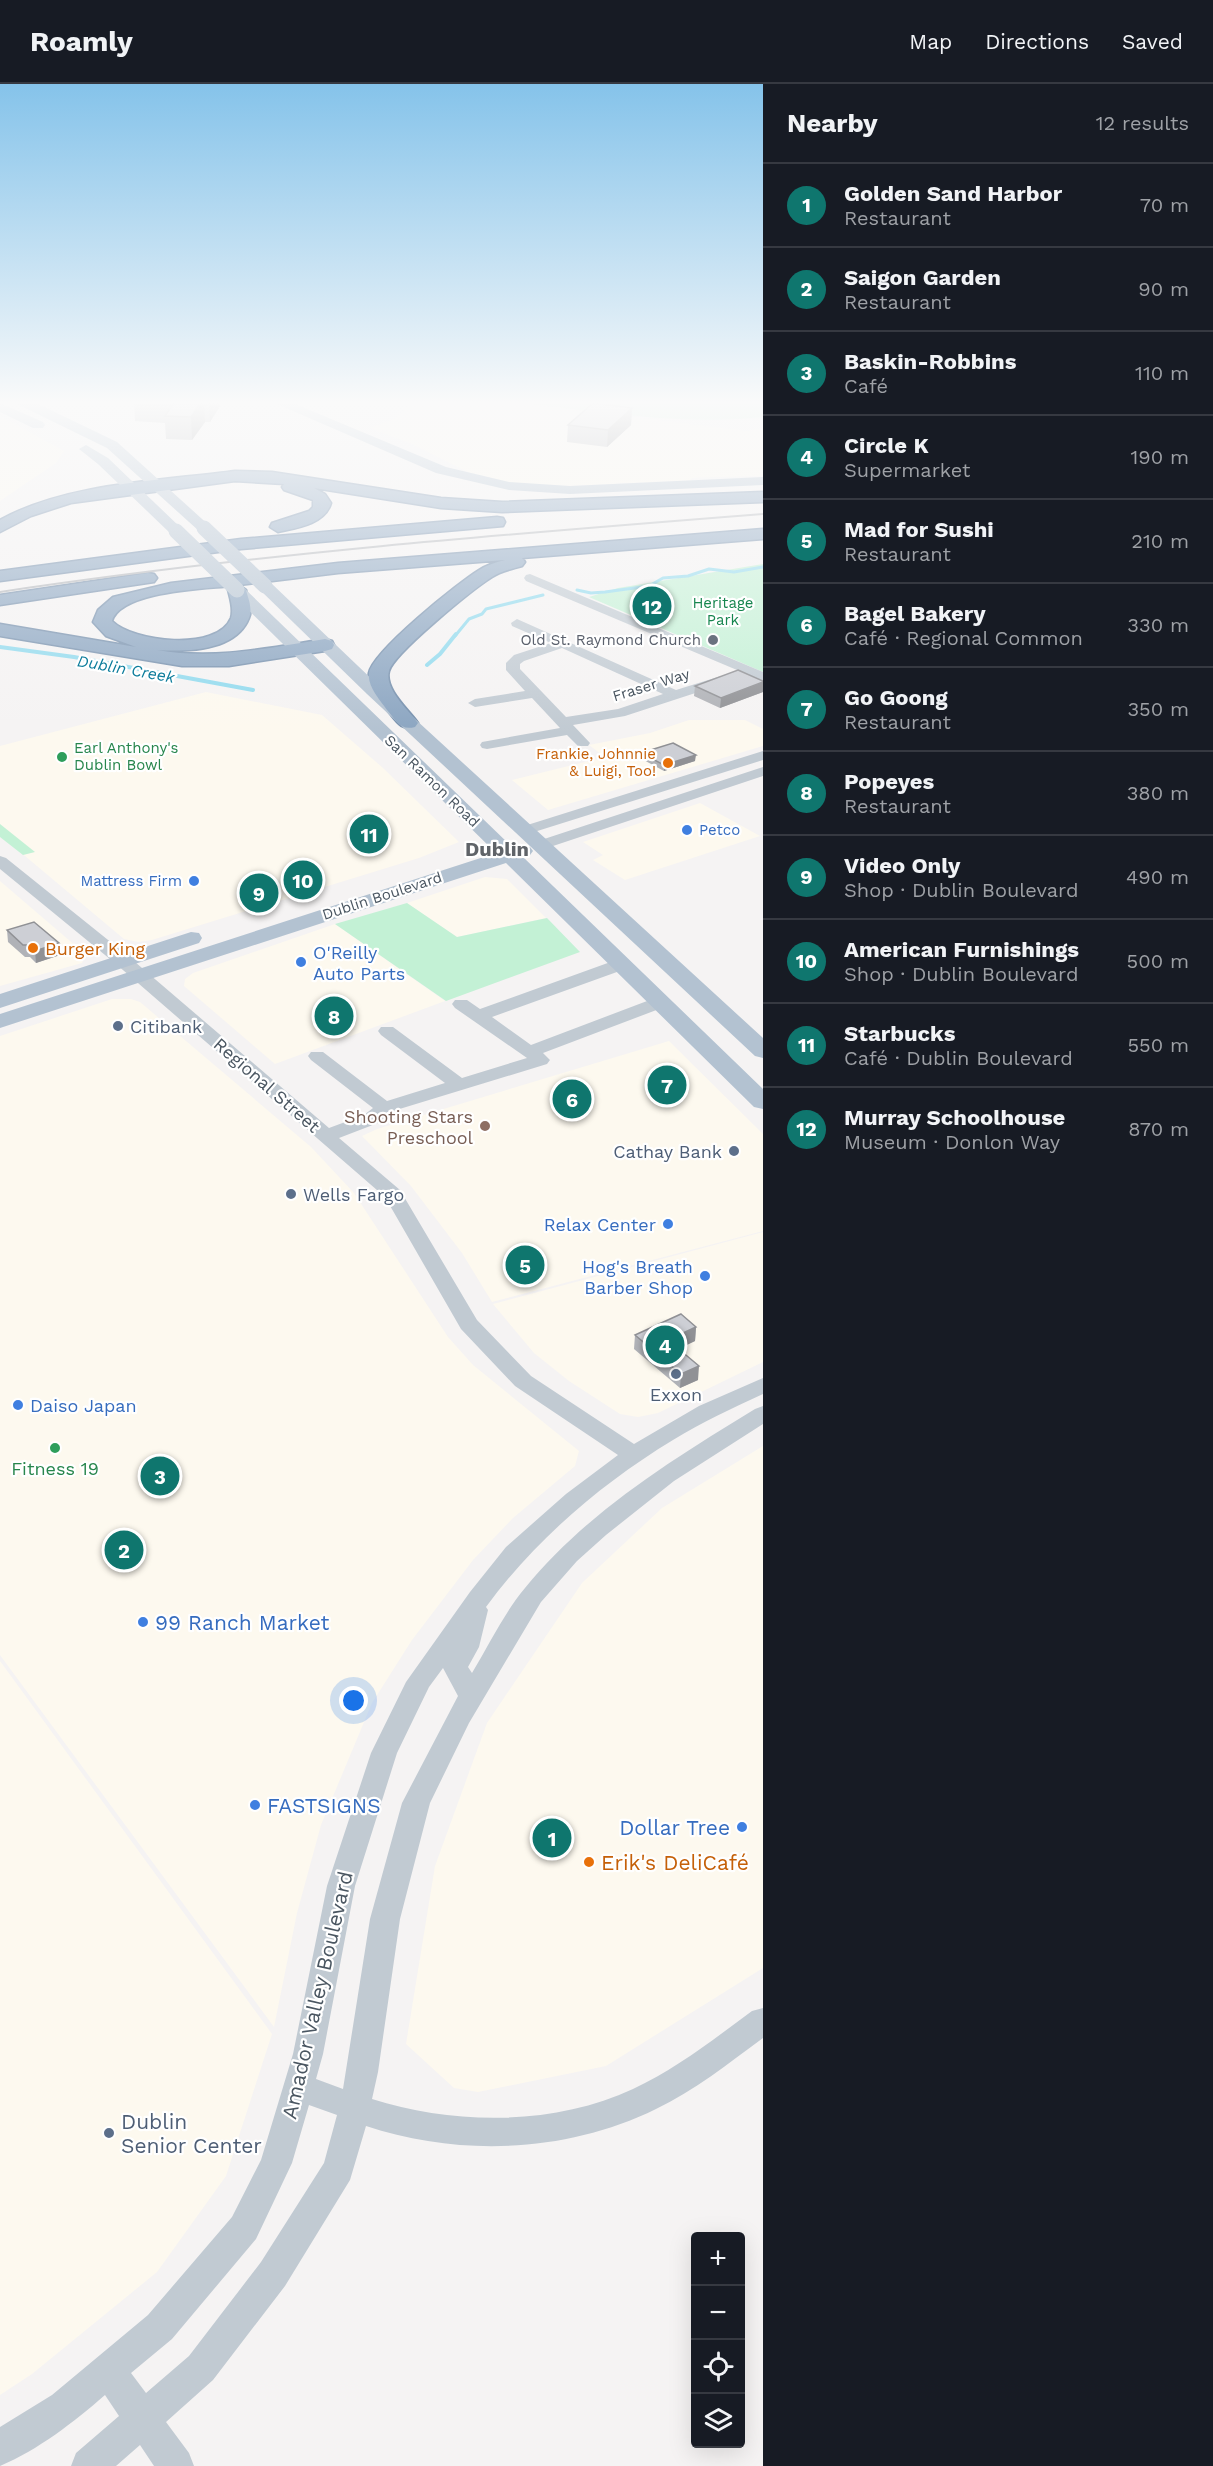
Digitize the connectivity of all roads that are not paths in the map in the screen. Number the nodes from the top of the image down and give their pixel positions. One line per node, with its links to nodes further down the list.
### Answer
1 (30, 512): 7 (highway)
2 (156, 512): 13 (main road, San Ramon Road, bridge)
3 (186, 512): 18 (main road, San Ramon Road, bridge)
4 (320, 512): 10 (highway)
5 (607, 512): 11 (highway)
6 (763, 523): 14 (highway)
7 (0, 527)
8 (763, 534): 9 (highway)
9 (602, 548): 13 (highway); 25 (highway)
10 (0, 565)
11 (0, 576)
12 (530, 578): 20 (street)
13 (237, 590): 19 (main road, San Ramon Road)
14 (0, 600)
15 (517, 623): 17 (street)
16 (0, 630): 19 (highway)
17 (562, 644): 22 (street); 23 (street)
18 (325, 645): 19 (highway); 25 (main road, San Ramon Road)
19 (298, 650): 32 (main road, San Ramon Road)
20 (747, 671): 21 (street); 23 (street, Fraser Way)
21 (763, 678)
22 (535, 693): 24 (street); 26 (street)
23 (676, 695): 26 (street, Fraser Way)
24 (475, 703)
25 (408, 723): 31 (main road, San Ramon Road)
26 (567, 726): 27 (street); 28 (street, Fraser Way)
27 (583, 742)
28 (487, 745)
29 (763, 755): 31 (street, Dublin Boulevard)
30 (763, 771): 31 (street, Dublin Boulevard)
31 (534, 838): 32 (main road, Dublin Boulevard); 42 (main road, San Ramon Road)
32 (502, 848): 34 (main road, San Ramon Road); 35 (main road, Dublin Boulevard)
33 (0, 861): 35 (street, Regional Street)
34 (622, 964): 37 (main road, San Ramon Road); 39 (street)
35 (131, 968): 36 (main road, Dublin Boulevard); 40 (main road, Dublin Boulevard); 48 (street, Regional Street)
36 (0, 1001)
37 (661, 1002): 43 (street); 46 (main road, San Ramon Road)
38 (461, 1004): 39 (street)
39 (479, 1016): 43 (street)
40 (0, 1021)
41 (387, 1030): 45 (street)
42 (763, 1051)
43 (530, 1052): 45 (street)
44 (316, 1056): 47 (street)
45 (459, 1085): 47 (street)
46 (763, 1102)
47 (386, 1107): 48 (street)
48 (326, 1136): 51 (street, Regional Street)
49 (763, 1385): 51 (street, Amador Valley Boulevard)
50 (763, 1414): 53 (street)
51 (634, 1455): 52 (street, Amador Valley Boulevard)
52 (478, 1598): 53 (street, Amador Valley Boulevard); 55 (street, Amador Valley Boulevard)
53 (472, 1696): 56 (street)
54 (763, 2021): 56 (street)
55 (298, 2087): 56 (street); 57 (street, Amador Valley Boulevard)
56 (354, 2106): 58 (street)
57 (108, 2370): 58 (street); 59 (street, Amador Valley Boulevard)
58 (143, 2419): 60 (street); 61 (street)
59 (0, 2448)
60 (90, 2466)
61 (176, 2466)

